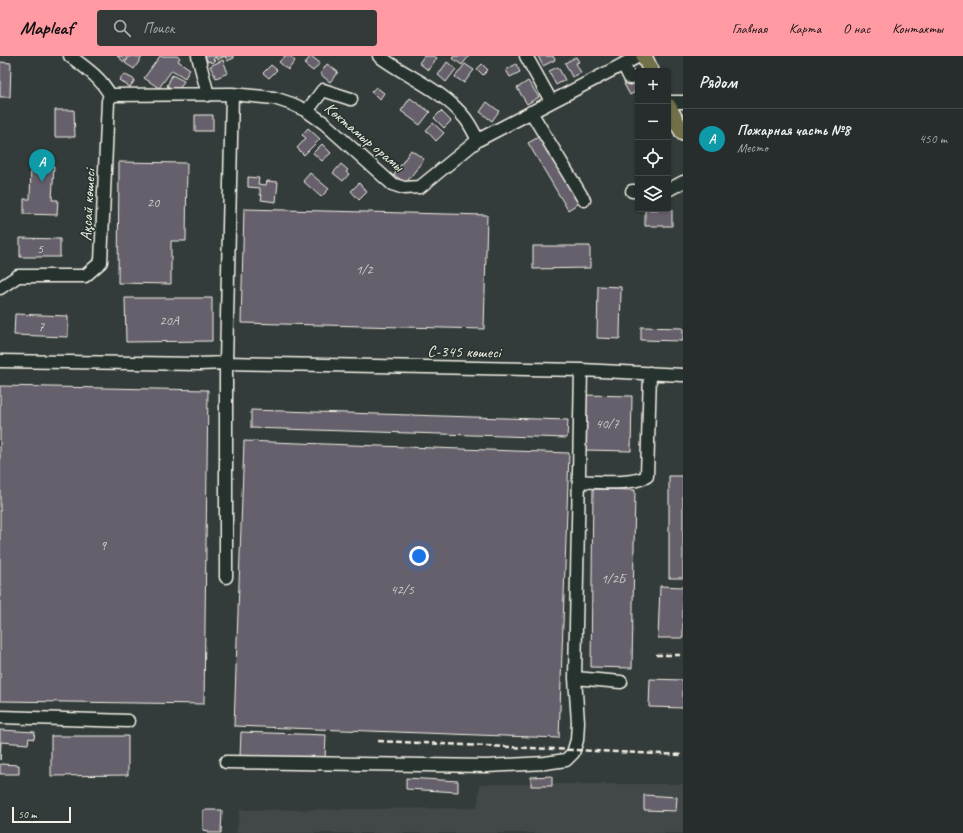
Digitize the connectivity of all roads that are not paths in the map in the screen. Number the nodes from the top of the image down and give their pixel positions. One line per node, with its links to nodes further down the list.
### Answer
1 (70, 56): 11 (street)
2 (198, 56): 12 (street)
3 (379, 56): 21 (street)
4 (526, 56): 14 (street)
5 (639, 56): 7 (street, Көктамыр орамы)
6 (644, 56): 8 (main road)
7 (623, 64): 9 (street); 14 (street, Көктамыр орамы)
8 (650, 68)
9 (630, 78)
10 (232, 94): 12 (street, Көктамыр орамы); 17 (street, Көктамыр орамы); 27 (street)
11 (110, 95): 12 (street, Көктамыр орамы); 25 (street, Ақсай көшесі)
12 (208, 95)
13 (351, 99): 17 (street)
14 (551, 102): 19 (street, Көктамыр орамы)
15 (671, 102): 16 (street)
16 (683, 102)
17 (307, 111): 21 (street, Көктамыр орамы)
18 (671, 111): 20 (main road)
19 (531, 112): 21 (street, Көктамыр орамы); 24 (street)
20 (683, 133)
21 (478, 140)
22 (683, 182): 23 (street)
23 (671, 188)
24 (584, 200)
25 (0, 288)
26 (0, 361): 27 (street, С-345 көшесі)
27 (226, 363): 28 (street, С-345 көшесі); 32 (street)
28 (581, 370): 29 (street, С-345 көшесі); 31 (street)
29 (650, 373): 30 (street, С-345 көшесі); 31 (street)
30 (683, 374)
31 (579, 481): 33 (street)
32 (226, 577)
33 (575, 678): 34 (street); 37 (street)
34 (621, 682)
35 (0, 717): 36 (street)
36 (128, 721)
37 (226, 762)

